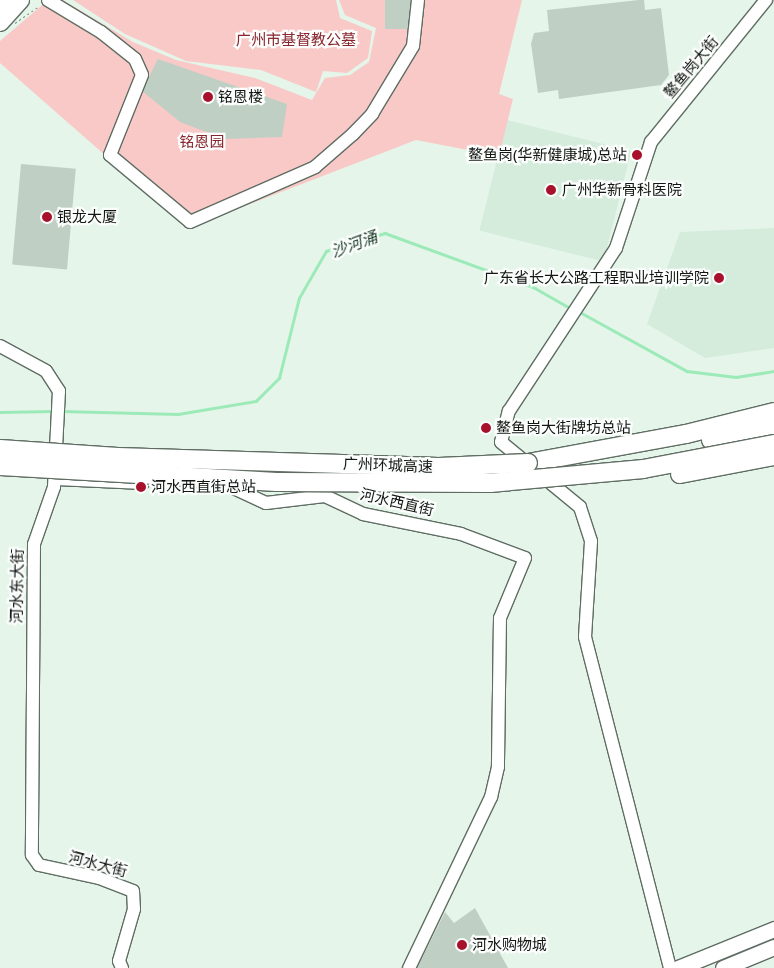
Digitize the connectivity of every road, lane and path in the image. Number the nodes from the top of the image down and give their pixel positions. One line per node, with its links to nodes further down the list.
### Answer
1 (3, 0): 7 (highway)
2 (15, 0): 8 (highway)
3 (20, 0): 9 (highway)
4 (418, 0): 6 (street)
5 (766, 0): 23 (street, 鳌鱼岗大街)
6 (44, 2): 9 (path)
7 (0, 3)
8 (0, 13)
9 (8, 23)
10 (0, 346): 16 (street, 河水东大街)
11 (773, 421): 13 (highway, 广州环城高速, bridge)
12 (774, 444): 17 (highway, 广州环城高速, bridge)
13 (0, 449)
14 (774, 456): 17 (highway, bridge)
15 (0, 466): 17 (highway, 广州环城高速, bridge)
16 (56, 479): 18 (street, 河水东大街); 22 (street, 河水西直街)
17 (520, 482)
18 (35, 862): 21 (street, 河水大街)
19 (774, 929): 24 (main road)
20 (774, 948): 25 (main road)
21 (122, 968)
22 (409, 968)
23 (670, 968)
24 (678, 968)
25 (723, 968)

